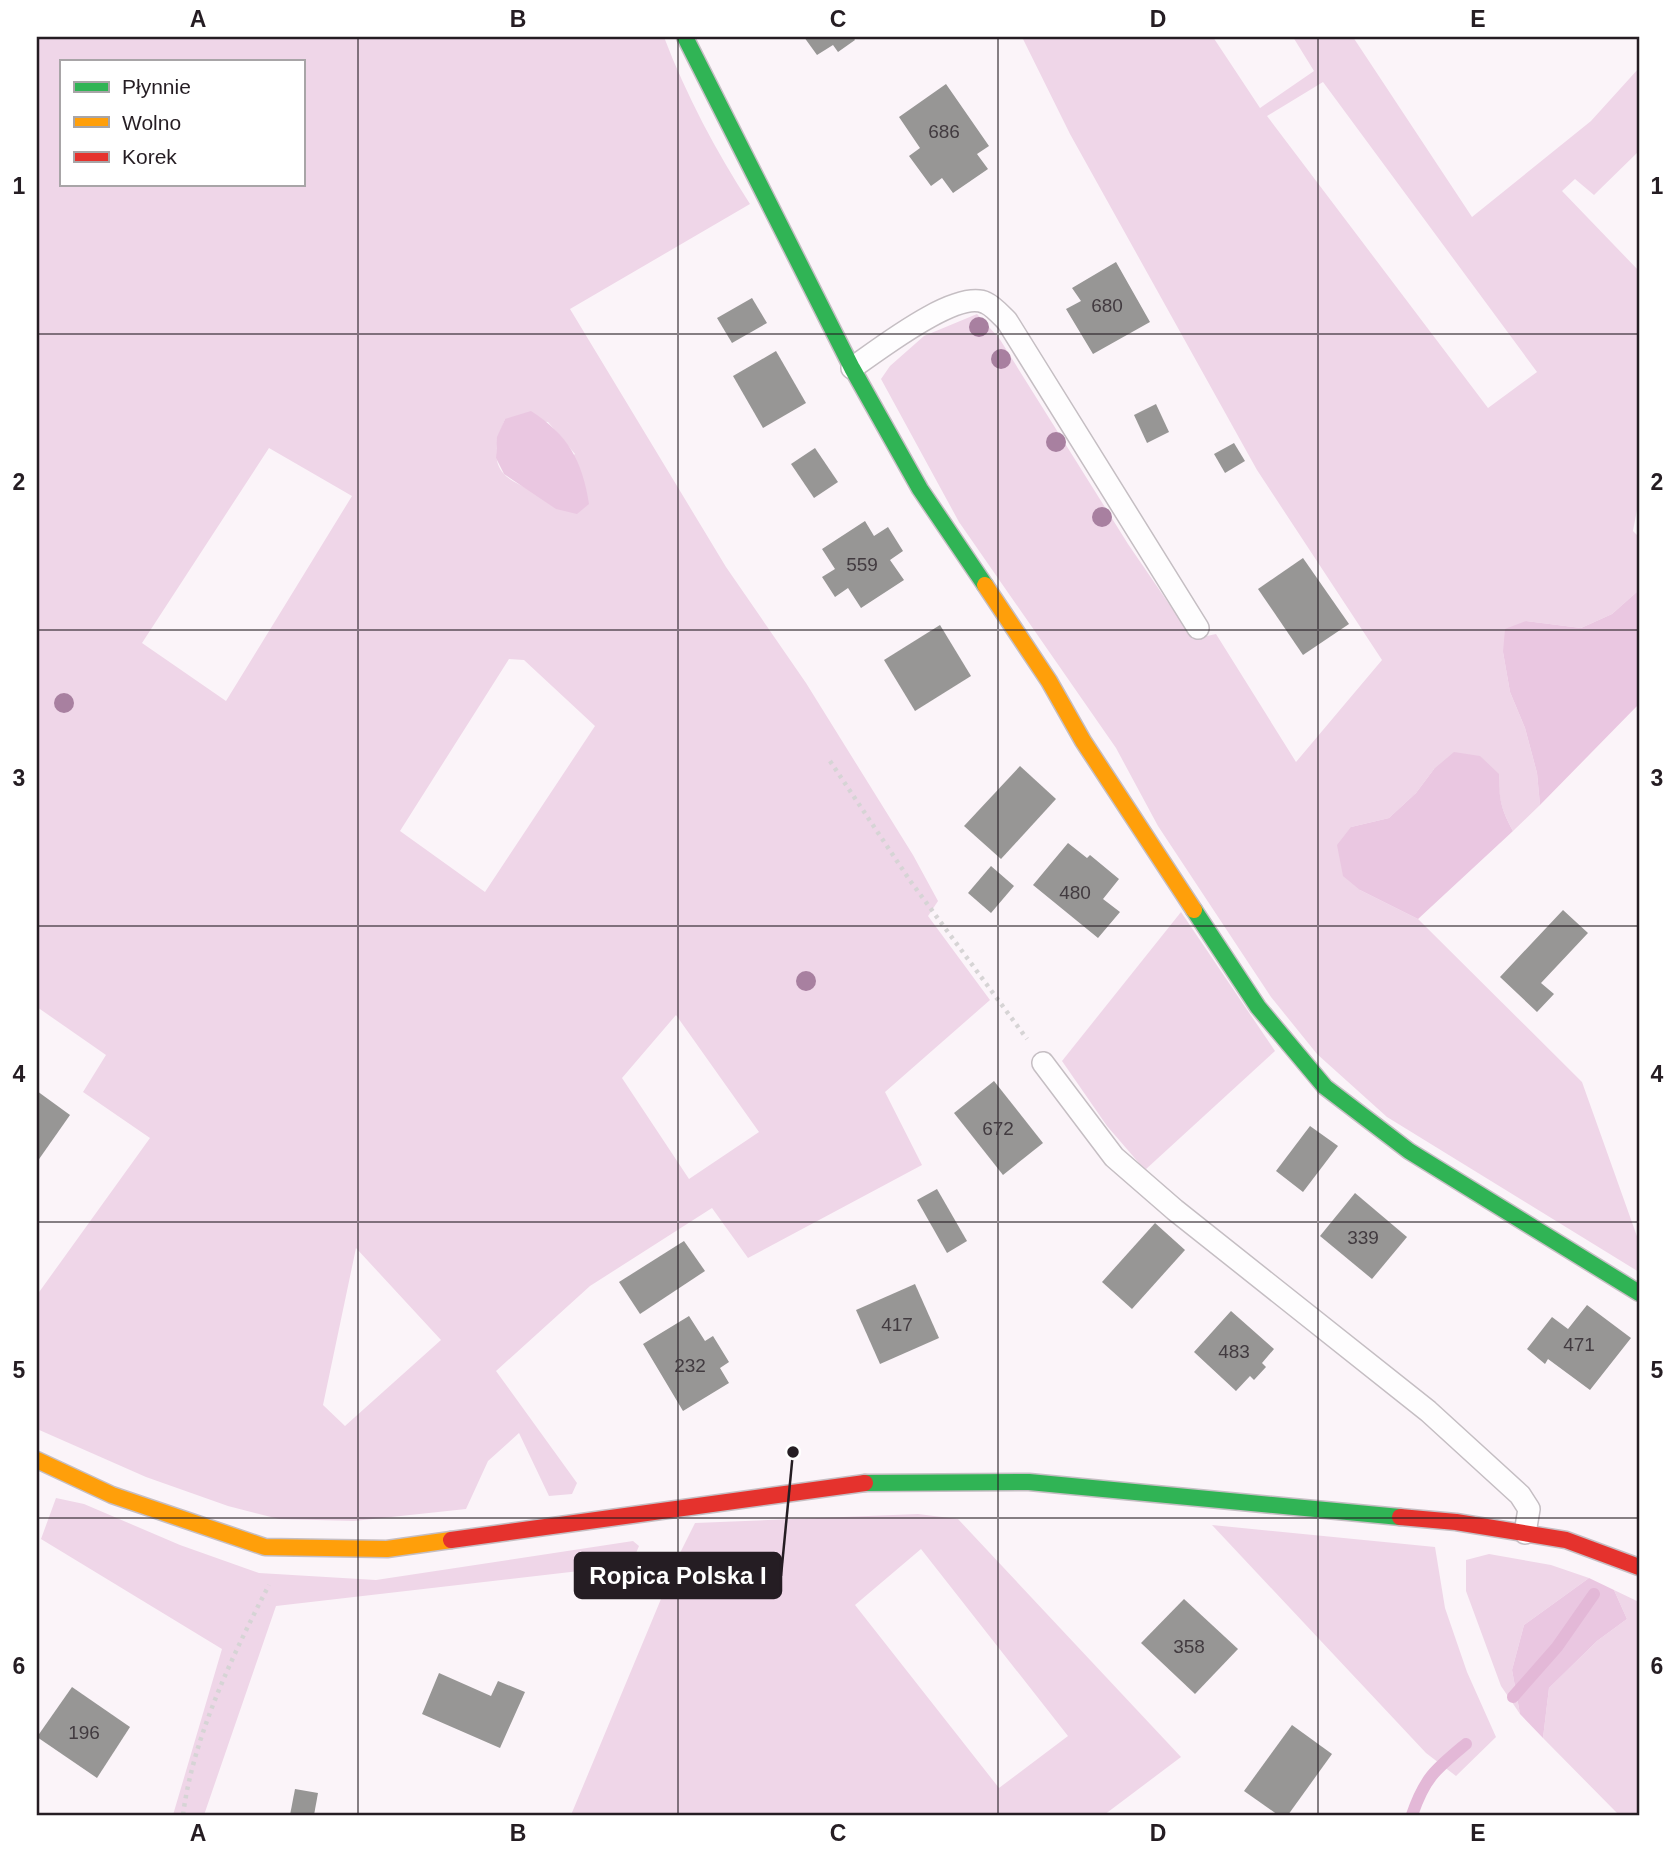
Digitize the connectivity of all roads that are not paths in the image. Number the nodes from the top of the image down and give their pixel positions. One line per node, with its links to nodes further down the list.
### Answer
1 (685, 37): 2 (street)
2 (852, 368): 3 (lane); 5 (street)
3 (1198, 628)
4 (1043, 1063): 7 (lane)
5 (1639, 1293)
6 (37, 1460): 7 (street)
7 (1525, 1533): 8 (street)
8 (1639, 1567)

